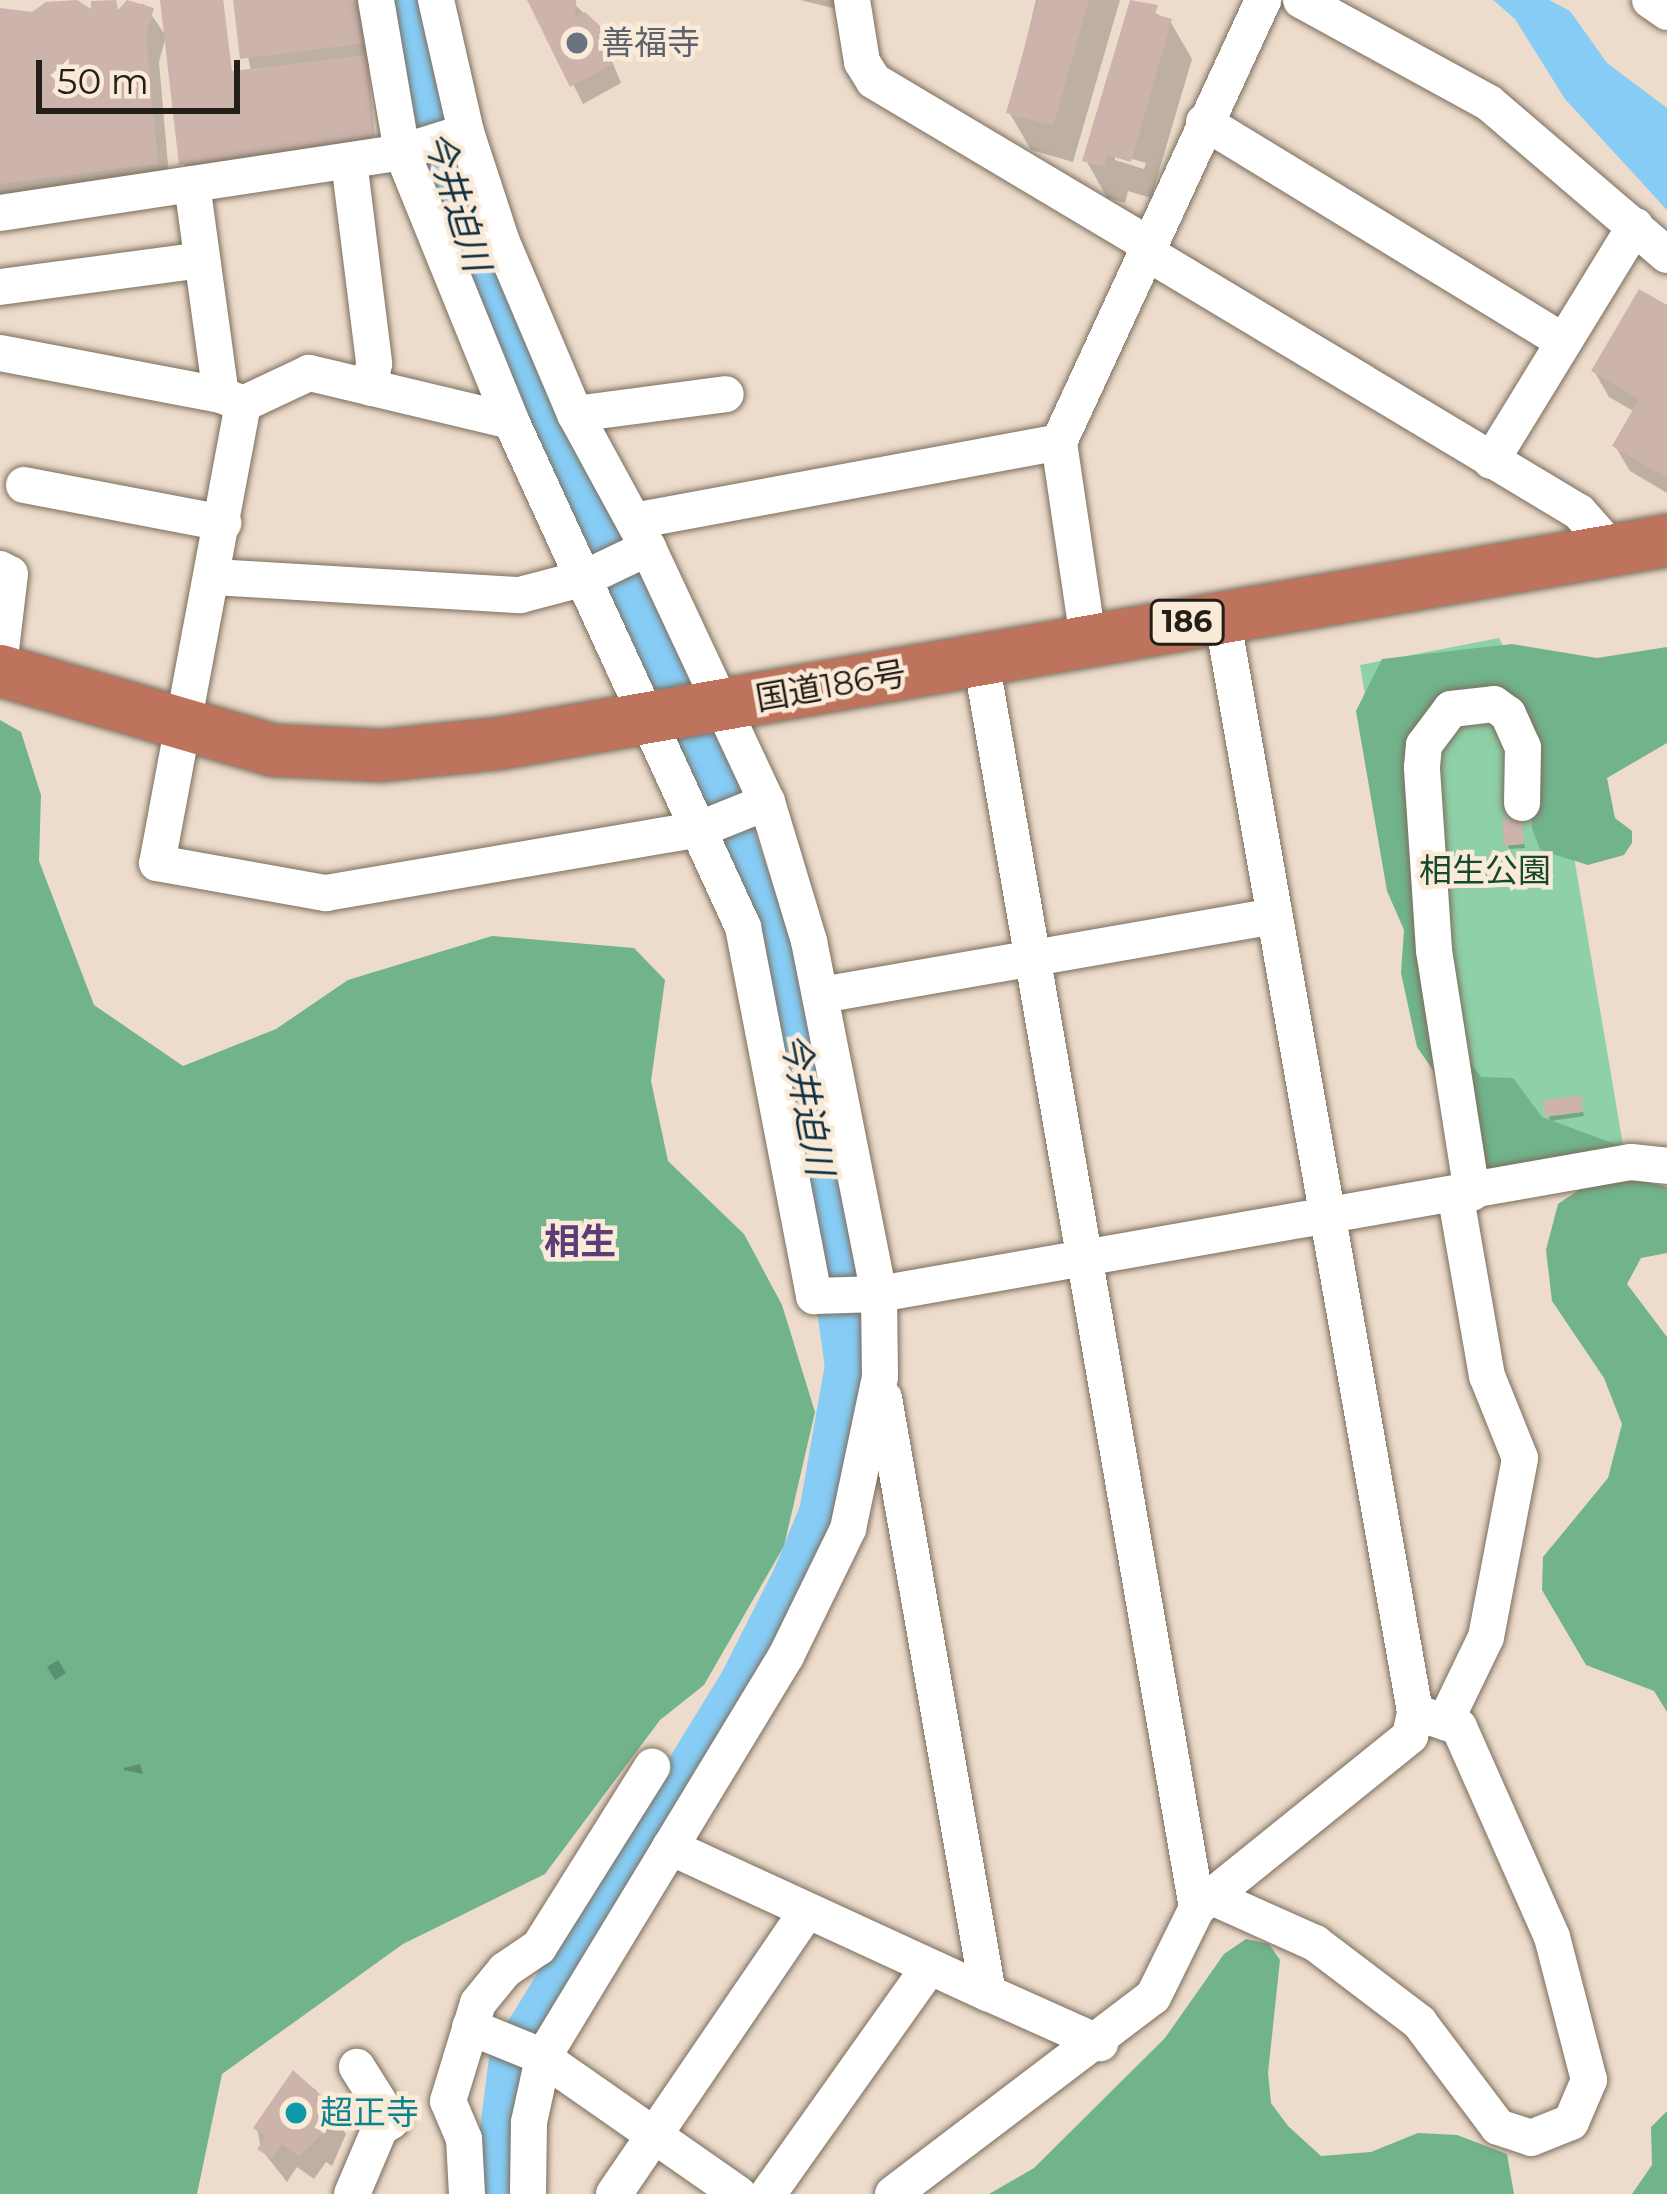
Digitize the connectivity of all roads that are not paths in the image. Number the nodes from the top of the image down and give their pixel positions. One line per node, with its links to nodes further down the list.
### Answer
1 (376, 0): 10 (street)
2 (852, 0): 15 (street)
3 (1263, 0): 8 (street)
4 (1301, 0): 14 (street)
5 (1650, 0): 7 (street)
6 (438, 2): 9 (street)
7 (1667, 12)
8 (1204, 122): 15 (street); 19 (street)
9 (463, 133): 10 (street); 24 (street)
10 (408, 150): 11 (street); 25 (street)
11 (349, 160): 12 (street); 21 (street)
12 (192, 184): 13 (street); 17 (street)
13 (0, 213)
14 (1635, 226): 16 (street); 19 (street)
15 (1145, 247): 26 (street); 27 (street)
16 (1667, 255)
17 (202, 260): 18 (street); 23 (street)
18 (0, 287)
19 (1563, 341): 27 (street)
20 (0, 353): 23 (street)
21 (370, 388): 23 (street); 25 (street)
22 (726, 394): 24 (street)
23 (232, 400): 29 (street)
24 (575, 414): 31 (street)
25 (511, 421): 34 (street)
26 (1059, 442): 31 (street); 37 (street)
27 (1491, 461): 32 (street)
28 (24, 484): 29 (street)
29 (223, 523): 35 (street)
30 (1667, 540): 32 (highway, 国道186号 / 186)
31 (640, 541): 34 (street); 41 (street)
32 (1610, 547): 36 (highway, 国道186号 / 186)
33 (0, 569): 38 (street)
34 (590, 576): 35 (street); 41 (street)
35 (214, 577): 42 (street)
36 (1222, 616): 37 (highway, 国道186号 / 186); 46 (street)
37 (1088, 639): 39 (highway, 国道186号 / 186)
38 (0, 658)
39 (981, 660): 41 (highway, 国道186号 / 186); 47 (street)
40 (0, 670): 42 (highway, 国道186号 / 186)
41 (686, 711): 42 (highway, 国道186号 / 186); 44 (street); 45 (street)
42 (176, 727): 45 (street)
43 (1522, 803): 50 (street)
44 (759, 806): 45 (street); 48 (street)
45 (705, 827): 53 (street)
46 (1271, 917): 47 (street); 51 (street)
47 (1035, 960): 48 (street); 52 (street)
48 (822, 995): 53 (street)
49 (1660, 1173): 50 (street)
50 (1464, 1196): 51 (street); 55 (street)
51 (1330, 1219): 52 (street); 55 (street)
52 (1087, 1258): 53 (street); 58 (street)
53 (870, 1295): 54 (street)
54 (880, 1377): 57 (street); 61 (street)
55 (1430, 1717): 58 (street); 58 (street)
56 (652, 1767): 62 (street)
57 (670, 1847): 59 (street); 64 (street)
58 (1204, 1903): 63 (street)
59 (805, 1914): 60 (street); 68 (street)
60 (928, 1969): 61 (street); 74 (street)
61 (988, 1993): 63 (street)
62 (476, 2030): 64 (street); 66 (street)
63 (1100, 2044): 75 (street)
64 (541, 2056): 68 (street); 71 (street)
65 (357, 2067): 67 (street)
66 (455, 2114): 67 (street); 70 (street)
67 (391, 2121): 69 (street)
68 (654, 2135): 72 (street); 73 (street)
69 (352, 2194)
70 (467, 2194)
71 (528, 2194)
72 (614, 2194)
73 (738, 2194)
74 (768, 2194)
75 (893, 2194)

